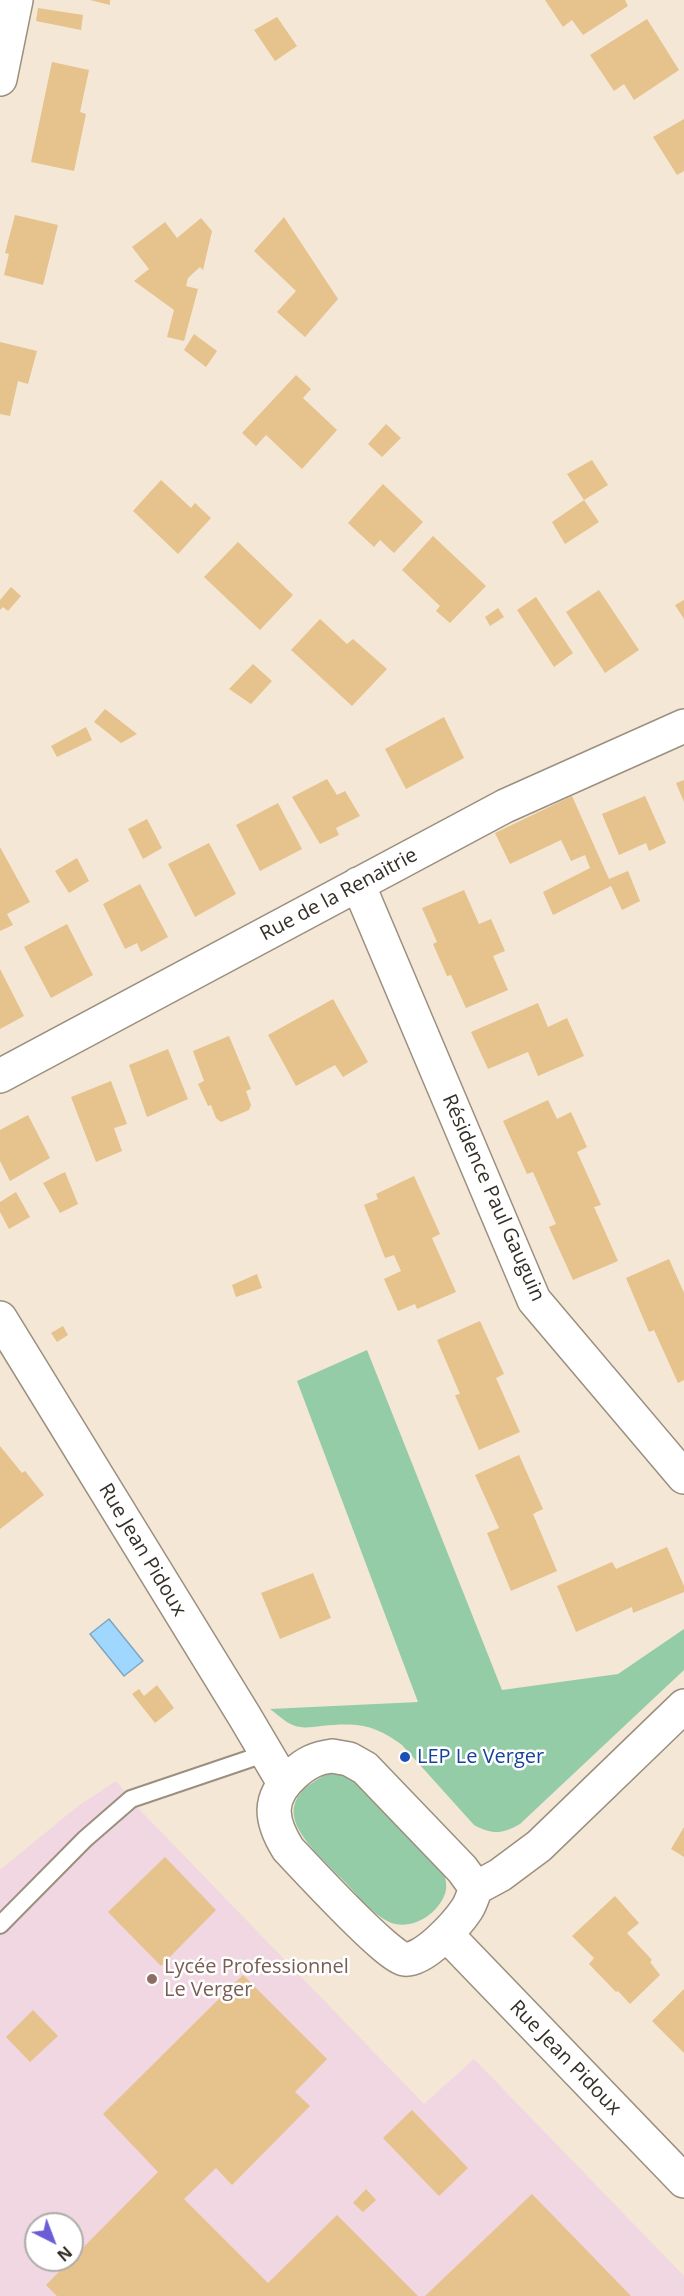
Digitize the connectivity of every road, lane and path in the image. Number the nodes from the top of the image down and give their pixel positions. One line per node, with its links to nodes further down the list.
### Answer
1 (16, 0): 2 (street)
2 (0, 79)
3 (684, 726): 4 (street, Rue de la Renaitrie)
4 (358, 885): 5 (street, Rue de la Renaitrie); 7 (street, Résidence Paul Gauguin)
5 (0, 1076)
6 (0, 1318): 9 (street, Rue Jean Pidoux)
7 (684, 1477)
8 (684, 1706): 11 (street)
9 (267, 1753): 10 (street, Rue Jean Pidoux); 12 (lane)
10 (284, 1783): 11 (street); 13 (street)
11 (476, 1888): 13 (street)
12 (0, 1925)
13 (446, 1934): 14 (street, Rue Jean Pidoux)
14 (684, 2181)

